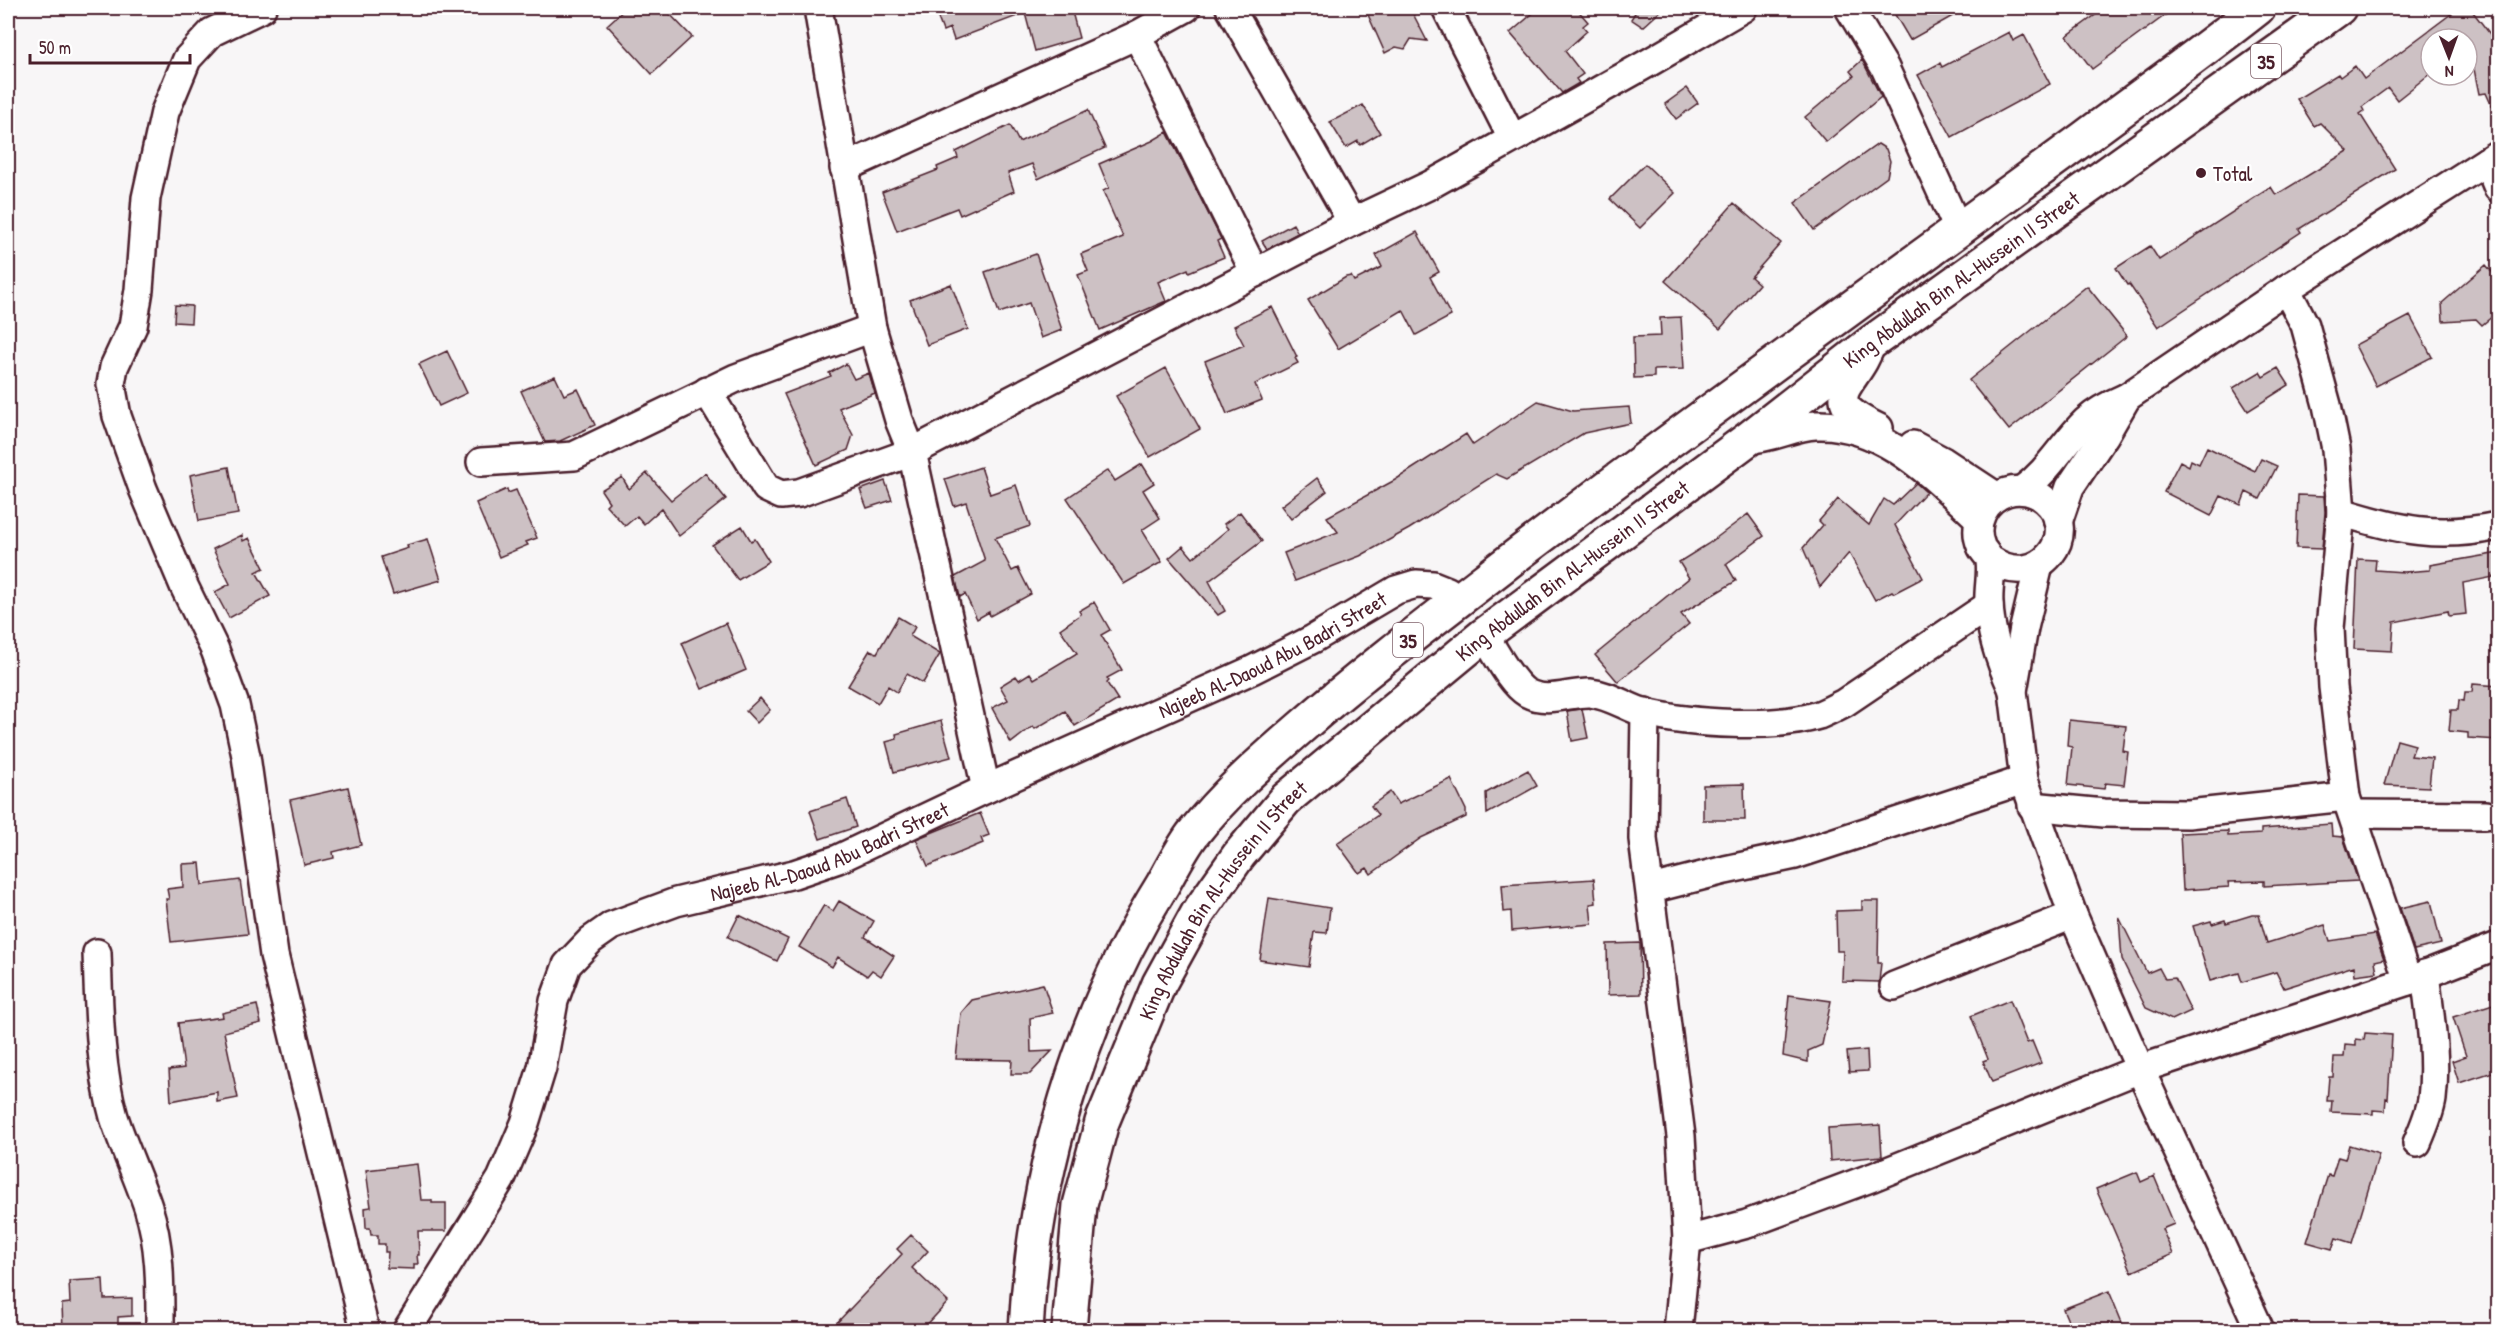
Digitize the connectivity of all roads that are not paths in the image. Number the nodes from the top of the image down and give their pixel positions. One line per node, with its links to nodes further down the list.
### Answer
1 (262, 8): 56 (street)
2 (818, 8): 14 (street)
3 (1186, 8): 10 (street)
4 (1230, 8): 17 (street)
5 (1446, 8): 11 (street)
6 (1743, 8): 11 (street)
7 (1849, 8): 18 (street)
8 (2258, 8): 12 (highway, King Abdullah Bin Al-Hussein II Street / 35)
9 (2339, 8): 15 (highway, King Abdullah Bin Al-Hussein II Street / 35)
10 (1137, 35): 14 (street); 19 (street)
11 (1512, 138): 17 (street)
12 (2067, 151): 15 (highway); 18 (highway, King Abdullah Bin Al-Hussein II Street / 35)
13 (2493, 157): 16 (street); 20 (street)
14 (844, 168): 21 (street)
15 (2089, 186): 22 (highway, King Abdullah Bin Al-Hussein II Street / 35)
16 (2499, 188)
17 (1352, 222): 19 (street)
18 (1959, 231): 36 (highway, King Abdullah Bin Al-Hussein II Street / 35)
19 (1255, 273): 27 (street)
20 (2286, 289): 24 (street); 30 (street)
21 (872, 328): 23 (street); 27 (street)
22 (1872, 342): 25 (highway, King Abdullah Bin Al-Hussein II Street / 35); 26 (street)
23 (707, 391): 27 (street); 28 (street)
24 (2127, 397): 29 (street); 32 (street)
25 (1748, 439): 26 (street); 38 (highway, King Abdullah Bin Al-Hussein II Street / 35)
26 (1895, 442): 29 (street); 31 (street)
27 (912, 452): 42 (street)
28 (481, 462)
29 (2009, 493): 31 (street); 32 (street)
30 (2341, 512): 33 (street); 44 (street)
31 (1979, 519): 34 (street)
32 (2058, 522): 35 (street)
33 (2499, 526)
34 (1991, 560): 35 (street); 37 (street)
35 (2039, 565): 39 (street)
36 (1457, 601): 42 (street, Najeeb Al-Daoud Abu Badri Street); 58 (highway, King Abdullah Bin Al-Hussein II Street / 35)
37 (1989, 604): 39 (street); 40 (street)
38 (1485, 635): 40 (street); 59 (highway, King Abdullah Bin Al-Hussein II Street / 35)
39 (2013, 691): 41 (street)
40 (1645, 712): 46 (street)
41 (2024, 780): 43 (street); 46 (street)
42 (986, 789): 57 (street, Najeeb Al-Daoud Abu Badri Street)
43 (2032, 806): 44 (street); 47 (street)
44 (2350, 806): 45 (street); 50 (street)
45 (2485, 815)
46 (1651, 889): 54 (street)
47 (2073, 915): 51 (street); 52 (street)
48 (2499, 946): 50 (street)
49 (98, 953): 55 (street)
50 (2417, 977): 52 (street); 53 (street)
51 (1894, 986)
52 (2140, 1069): 54 (street); 61 (street)
53 (2418, 1143)
54 (1688, 1240): 60 (street)
55 (160, 1330)
56 (364, 1330)
57 (407, 1330)
58 (1026, 1330)
59 (1069, 1330)
60 (1678, 1330)
61 (2260, 1330)

